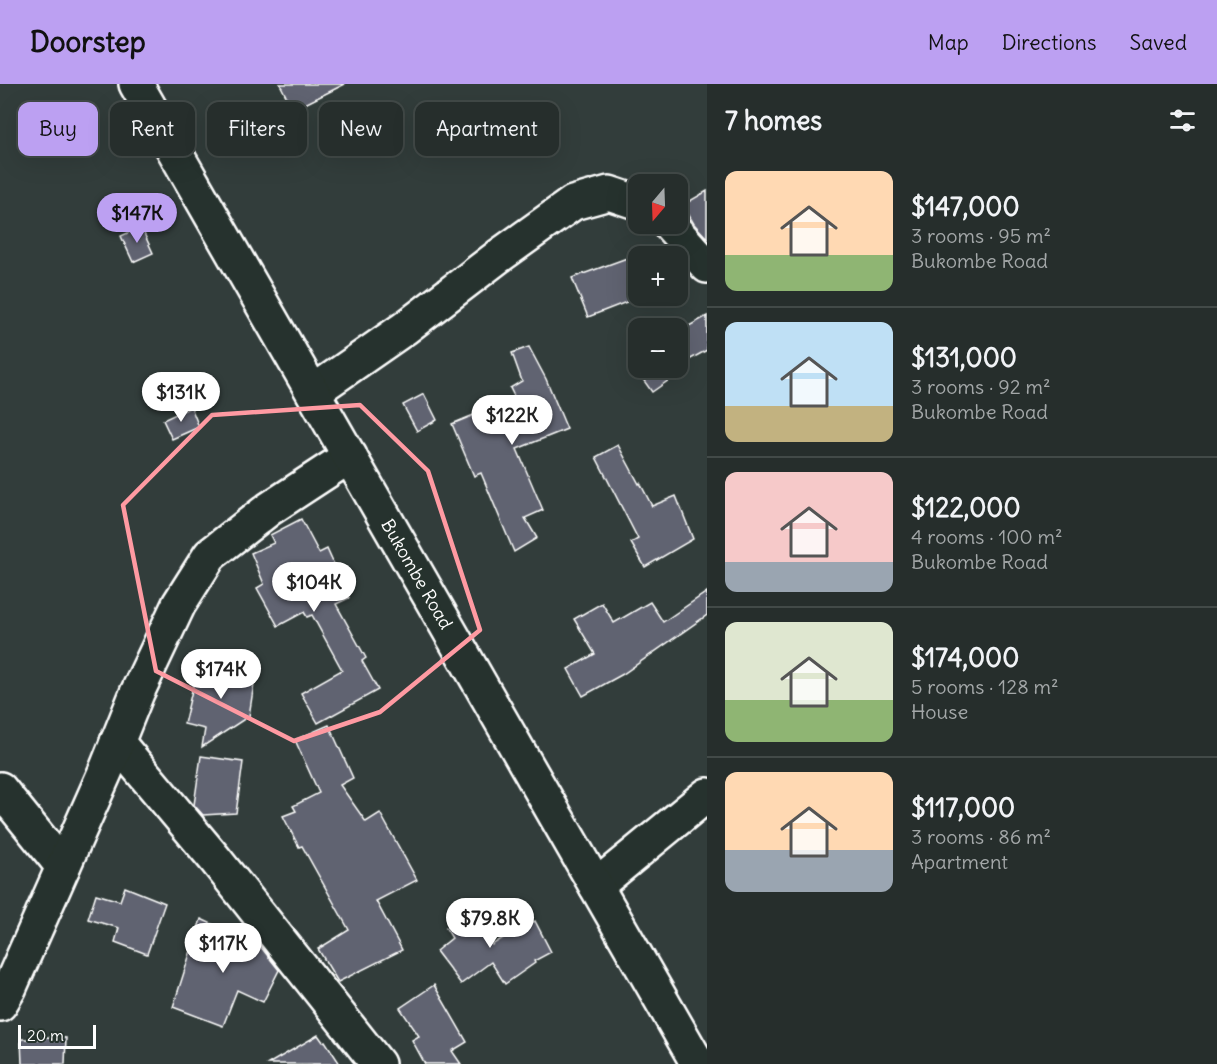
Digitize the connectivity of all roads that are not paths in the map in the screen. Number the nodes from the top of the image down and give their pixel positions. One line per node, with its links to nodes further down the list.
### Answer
1 (136, 84): 5 (street, Bukombe Road)
2 (628, 200): 5 (street)
3 (678, 234): 4 (street)
4 (707, 266)
5 (313, 392): 6 (street, Bukombe Road)
6 (350, 456): 7 (street); 11 (street, Bukombe Road)
7 (117, 742): 10 (street); 13 (street)
8 (0, 789): 10 (street)
9 (707, 795): 11 (street)
10 (63, 867): 12 (street)
11 (596, 886): 14 (street, Bukombe Road)
12 (0, 1004)
13 (378, 1064)
14 (698, 1064)

